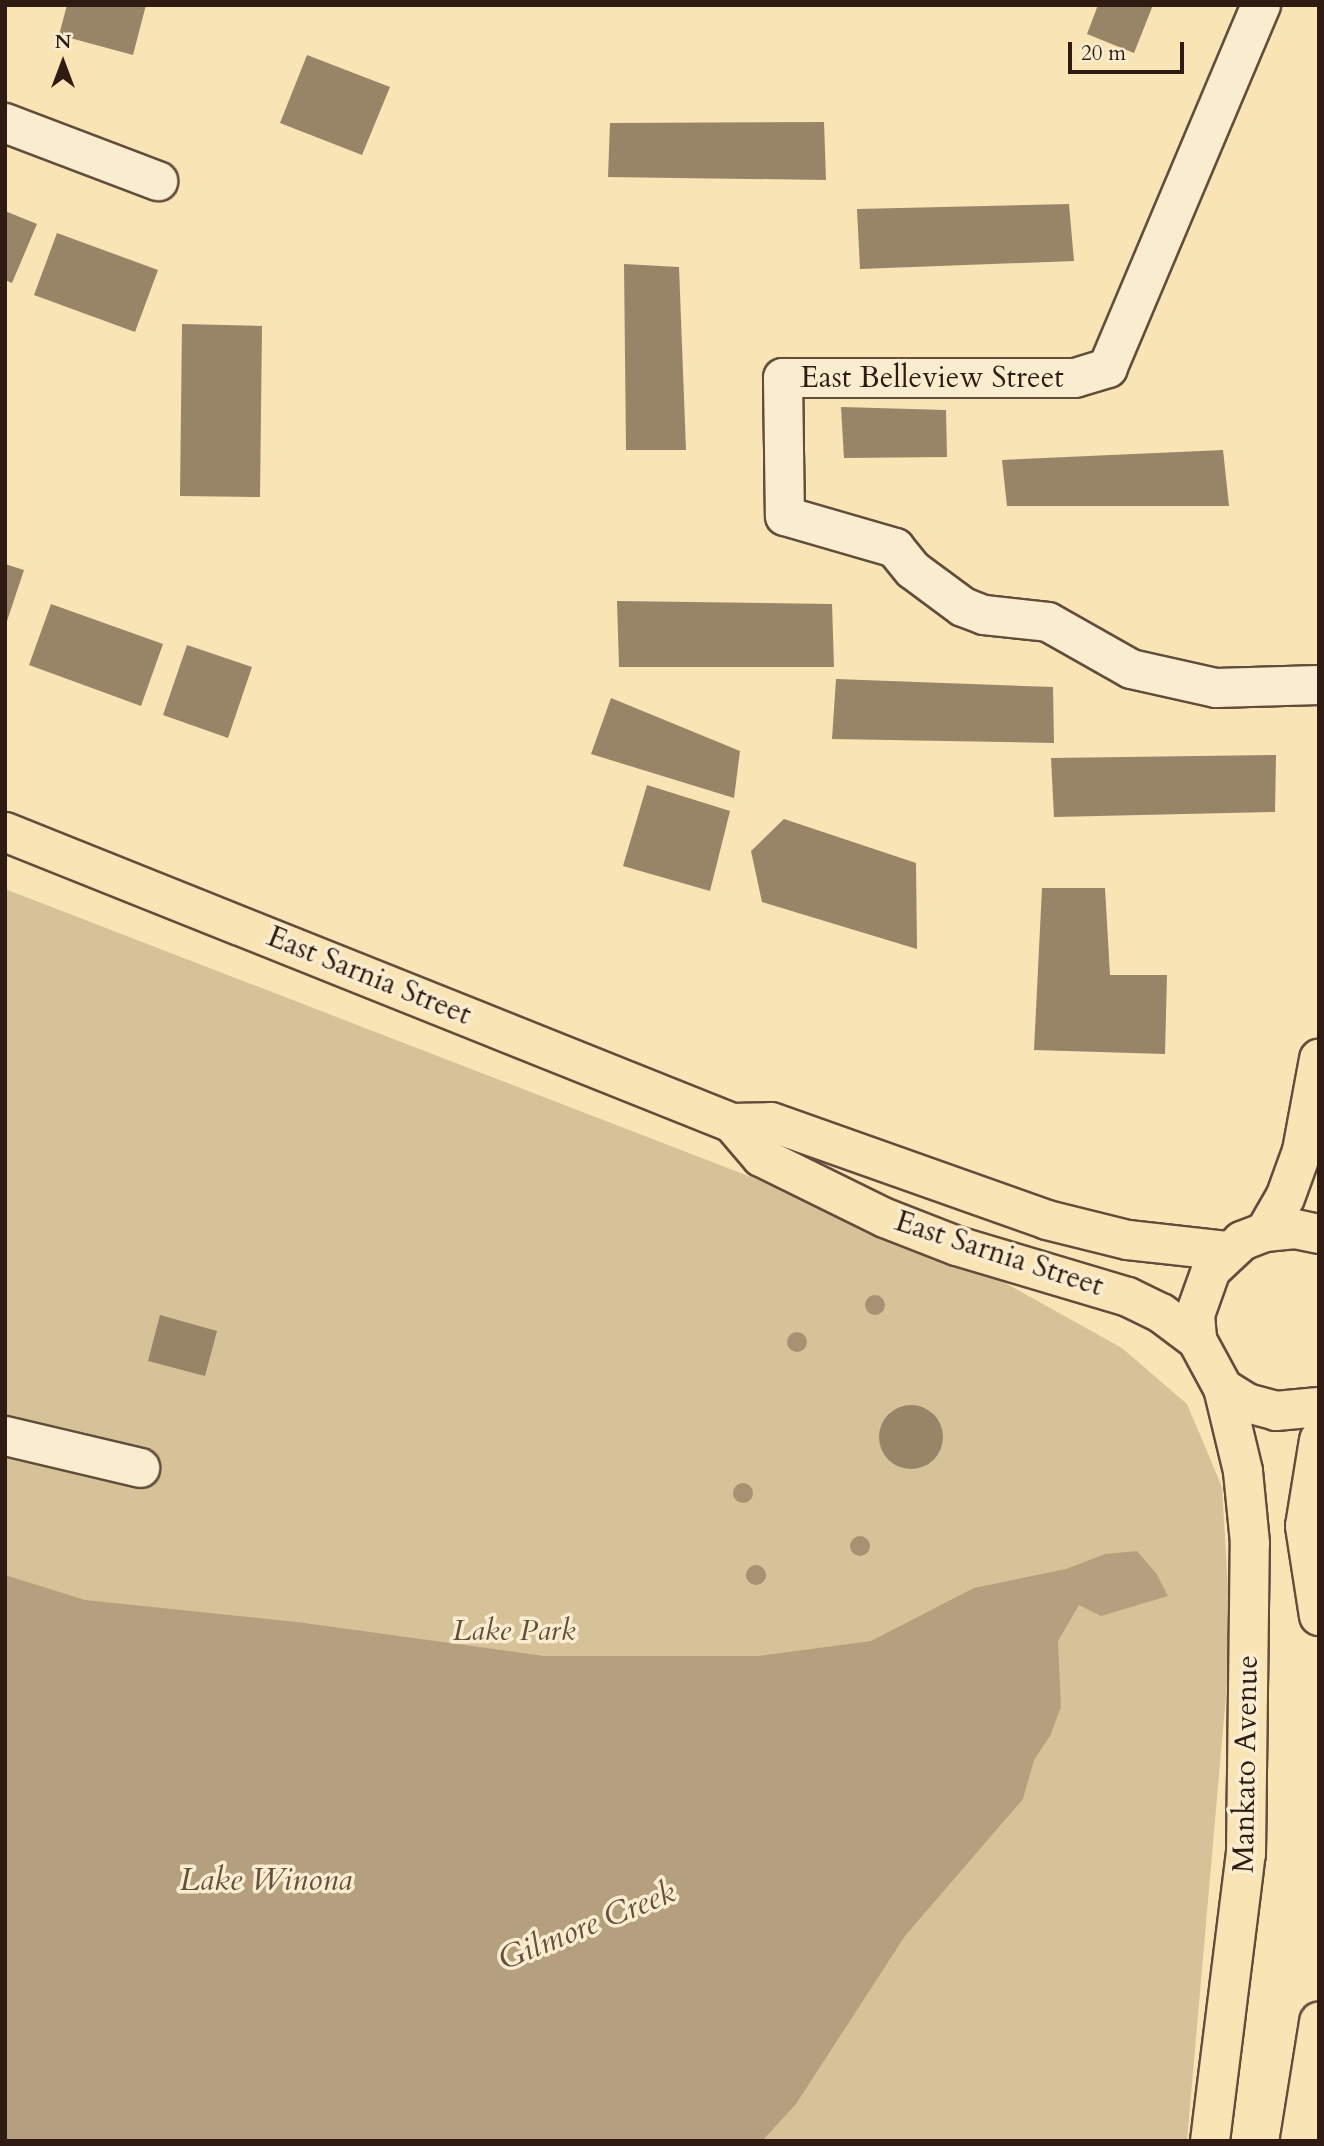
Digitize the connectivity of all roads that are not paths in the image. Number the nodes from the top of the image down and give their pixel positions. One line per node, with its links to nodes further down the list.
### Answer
1 (1261, 5): 4 (street, East Belleview Street)
2 (5, 123): 3 (street)
3 (158, 181)
4 (1319, 685)
5 (5, 832): 7 (main road, East Sarnia Street)
6 (1319, 1059): 8 (main road)
7 (732, 1123): 10 (main road, East Sarnia Street); 11 (main road, East Sarnia Street)
8 (1265, 1232): 9 (main road, Mankato Avenue); 10 (main road, Mankato Avenue)
9 (1319, 1234)
10 (1228, 1251): 11 (main road, Mankato Avenue)
11 (1197, 1340): 12 (main road, Mankato Avenue)
12 (1223, 1388): 13 (main road); 20 (main road, Mankato Avenue)
13 (1319, 1407)
14 (5, 1436): 16 (street)
15 (1319, 1440): 17 (main road)
16 (140, 1468)
17 (1315, 1574): 18 (main road)
18 (1319, 1616)
19 (1319, 2022): 21 (main road)
20 (1210, 2141)
21 (1300, 2141)

